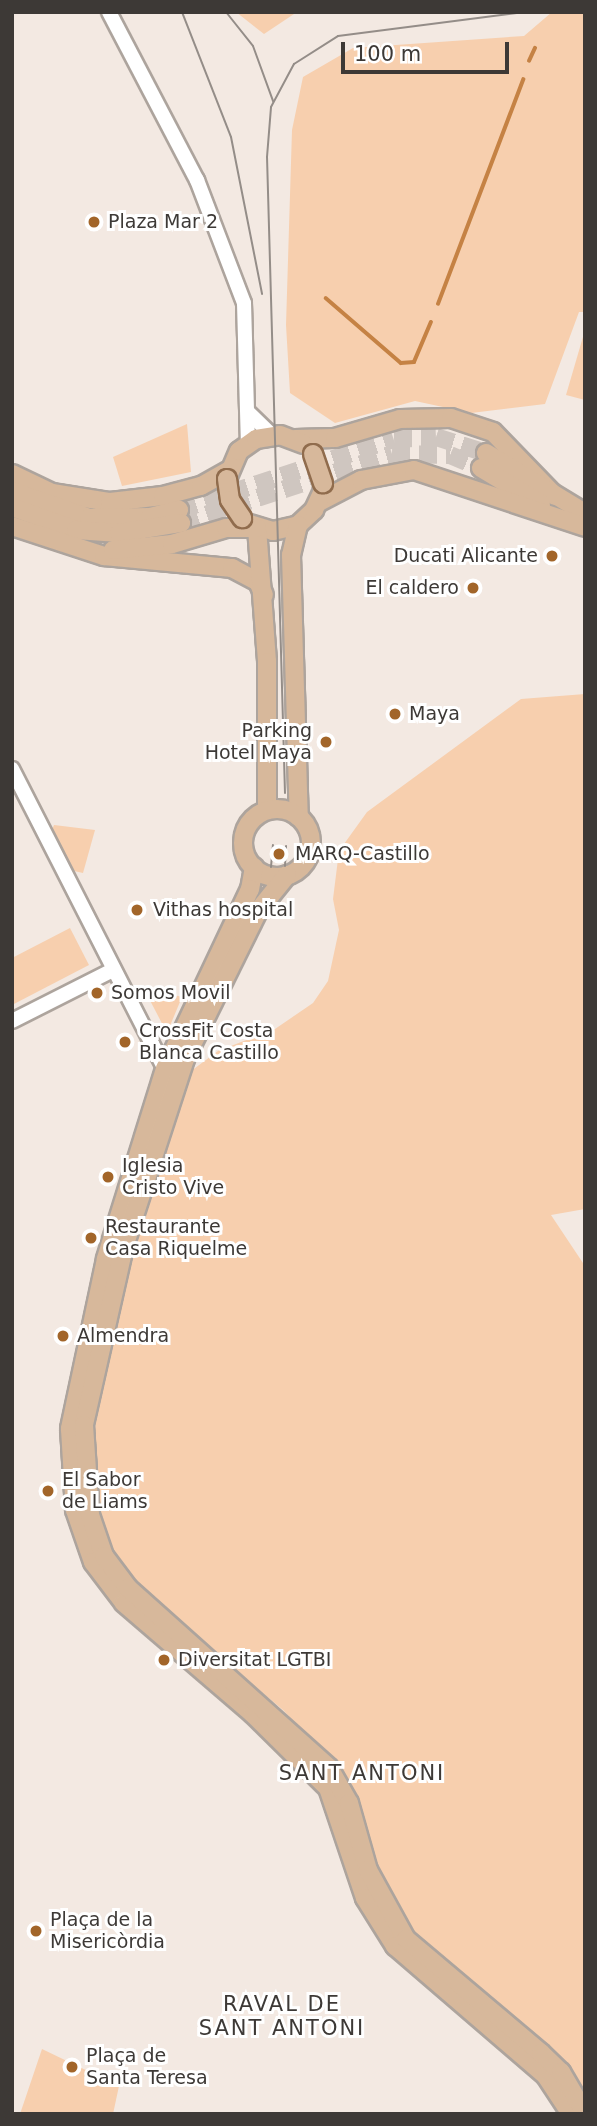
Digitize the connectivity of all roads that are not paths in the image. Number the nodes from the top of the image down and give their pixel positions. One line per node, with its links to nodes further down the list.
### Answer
1 (109, 12): 2 (street)
2 (248, 412): 3 (street); 5 (street)
3 (272, 435): 4 (main road); 5 (main road)
4 (295, 439): 9 (main road); 10 (main road, bridge)
5 (248, 443): 7 (main road)
6 (12, 474): 7 (main road)
7 (228, 475): 13 (main road, bridge)
8 (12, 491): 11 (main road)
9 (555, 496): 12 (main road); 12 (main road)
10 (318, 502): 12 (main road); 14 (main road)
11 (12, 507)
12 (581, 521)
13 (250, 523): 14 (main road); 16 (main road); 17 (main road)
14 (298, 525): 20 (main road)
15 (12, 526): 16 (main road)
16 (71, 547): 17 (main road)
17 (264, 596): 19 (main road)
18 (12, 769): 23 (street)
19 (267, 810): 20 (main road); 21 (main road)
20 (299, 817): 22 (main road)
21 (254, 867): 22 (main road); 25 (main road)
22 (287, 875): 26 (main road)
23 (113, 970): 24 (street); 25 (street)
24 (12, 1021)
25 (165, 1069): 26 (main road)
26 (92, 1544): 27 (main road); 28 (main road)
27 (585, 2113)
28 (570, 2114)

